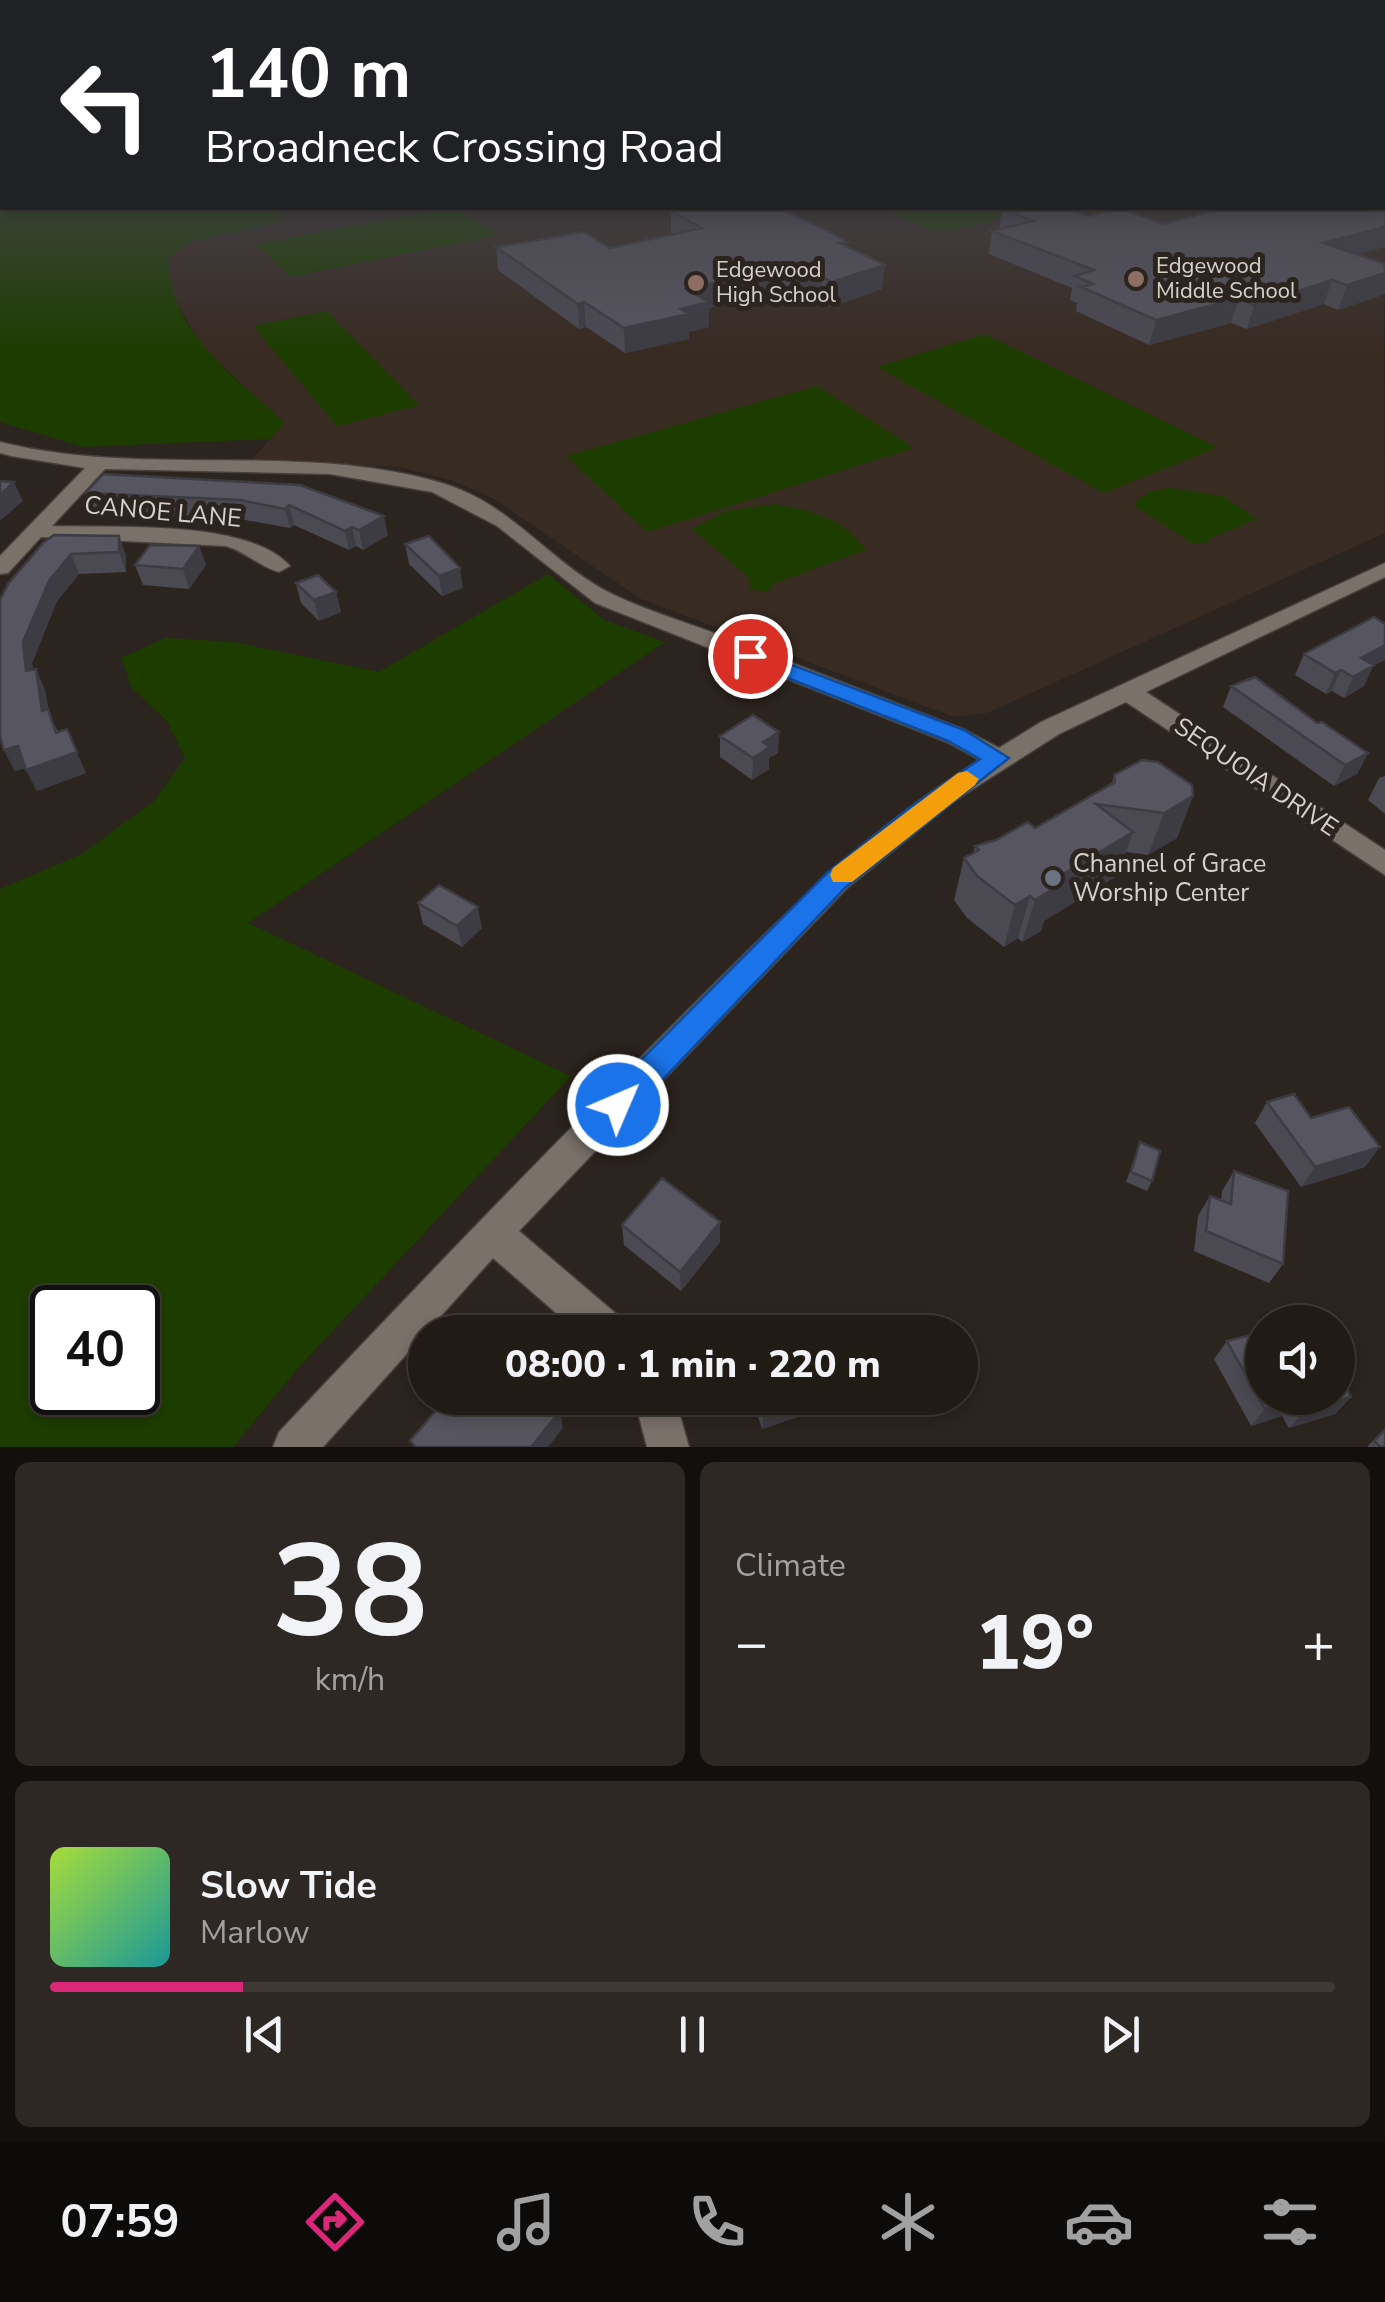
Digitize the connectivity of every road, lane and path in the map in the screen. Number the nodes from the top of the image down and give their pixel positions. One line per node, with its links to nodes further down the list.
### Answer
1 (0, 446): 2 (street)
2 (100, 463): 3 (street); 8 (street)
3 (36, 531): 4 (street, CANOE LANE); 5 (street)
4 (279, 566)
5 (0, 568)
6 (1385, 569): 7 (street)
7 (1127, 691): 8 (street); 9 (street, SEQUOIA DRIVE)
8 (998, 758): 10 (street)
9 (1385, 864)
10 (492, 1232): 11 (street); 13 (street)
11 (587, 1315)
12 (660, 1415): 14 (street)
13 (294, 1447)
14 (668, 1447)

